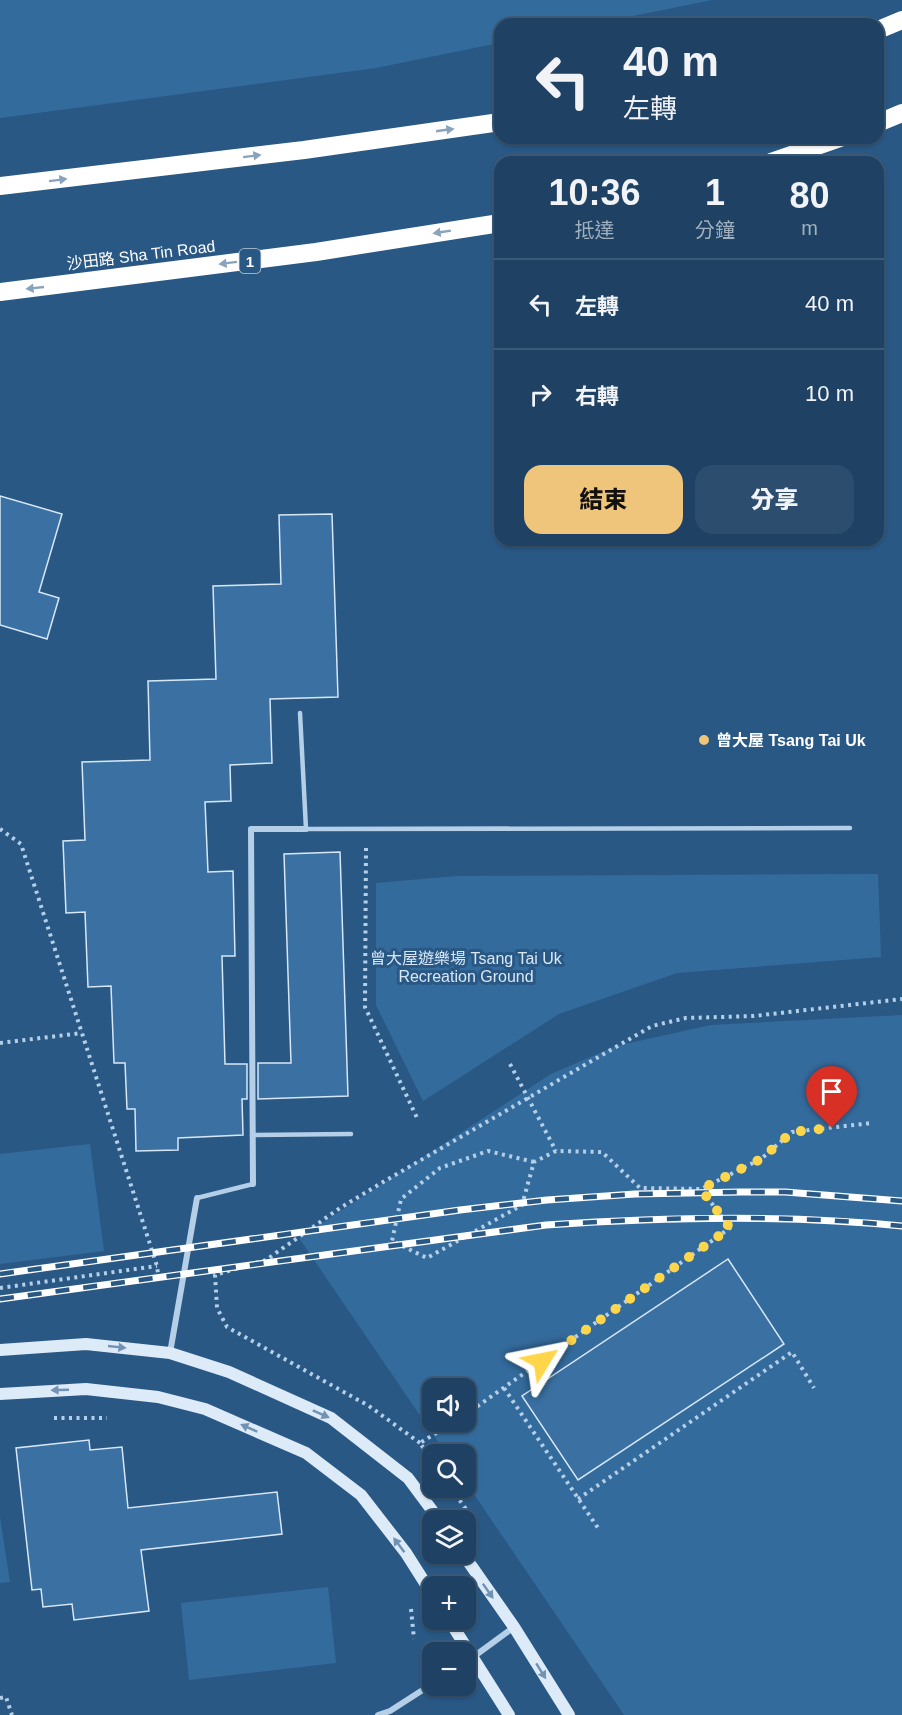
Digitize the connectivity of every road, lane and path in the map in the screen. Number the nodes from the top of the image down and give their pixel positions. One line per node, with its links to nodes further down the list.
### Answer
1 (902, 20): 2 (highway)
2 (884, 28)
3 (902, 114): 4 (highway)
4 (884, 121)
5 (494, 123): 8 (highway, one-way to 5)
6 (823, 144): 7 (highway)
7 (788, 156)
8 (0, 186)
9 (494, 224): 10 (highway, 沙田路 Sha Tin Road / 1, one-way to 10)
10 (0, 292)
11 (300, 713): 14 (lane)
12 (850, 828): 15 (lane)
13 (0, 829): 17 (path)
14 (306, 829): 15 (lane); 24 (street)
15 (366, 829): 21 (path)
16 (902, 999): 20 (path)
17 (82, 1033): 18 (path); 30 (path)
18 (0, 1043)
19 (510, 1064): 20 (path)
20 (528, 1097): 25 (path); 42 (path)
21 (417, 1120)
22 (872, 1123): 28 (path)
23 (351, 1134): 24 (lane)
24 (252, 1135): 27 (street)
25 (556, 1151): 26 (path); 28 (path)
26 (534, 1162): 26 (path)
27 (253, 1184): 29 (lane)
28 (701, 1189): 35 (path)
29 (197, 1198): 34 (street)
30 (157, 1266): 31 (path); 32 (path)
31 (159, 1283)
32 (0, 1288)
33 (0, 1350): 34 (main road, one-way to 34)
34 (170, 1353): 45 (main road, one-way to 45)
35 (504, 1388): 38 (path); 44 (path)
36 (814, 1388): 44 (path)
37 (0, 1394): 48 (main road, one-way to 37)
38 (476, 1407)
39 (43, 1417): 40 (path)
40 (109, 1418)
41 (438, 1432): 42 (path)
42 (420, 1443): 43 (path)
43 (422, 1446)
44 (578, 1499): 46 (path)
45 (432, 1510)
46 (600, 1531)
47 (470, 1564): 50 (main road, one-way to 50)
48 (422, 1578)
49 (408, 1602): 51 (path)
50 (514, 1627): 52 (street); 59 (main road, one-way to 59)
51 (414, 1639)
52 (476, 1655)
53 (476, 1670): 58 (main road)
54 (422, 1690): 57 (street)
55 (0, 1698): 56 (path)
56 (12, 1715)
57 (378, 1715)
58 (509, 1715)
59 (569, 1715)

